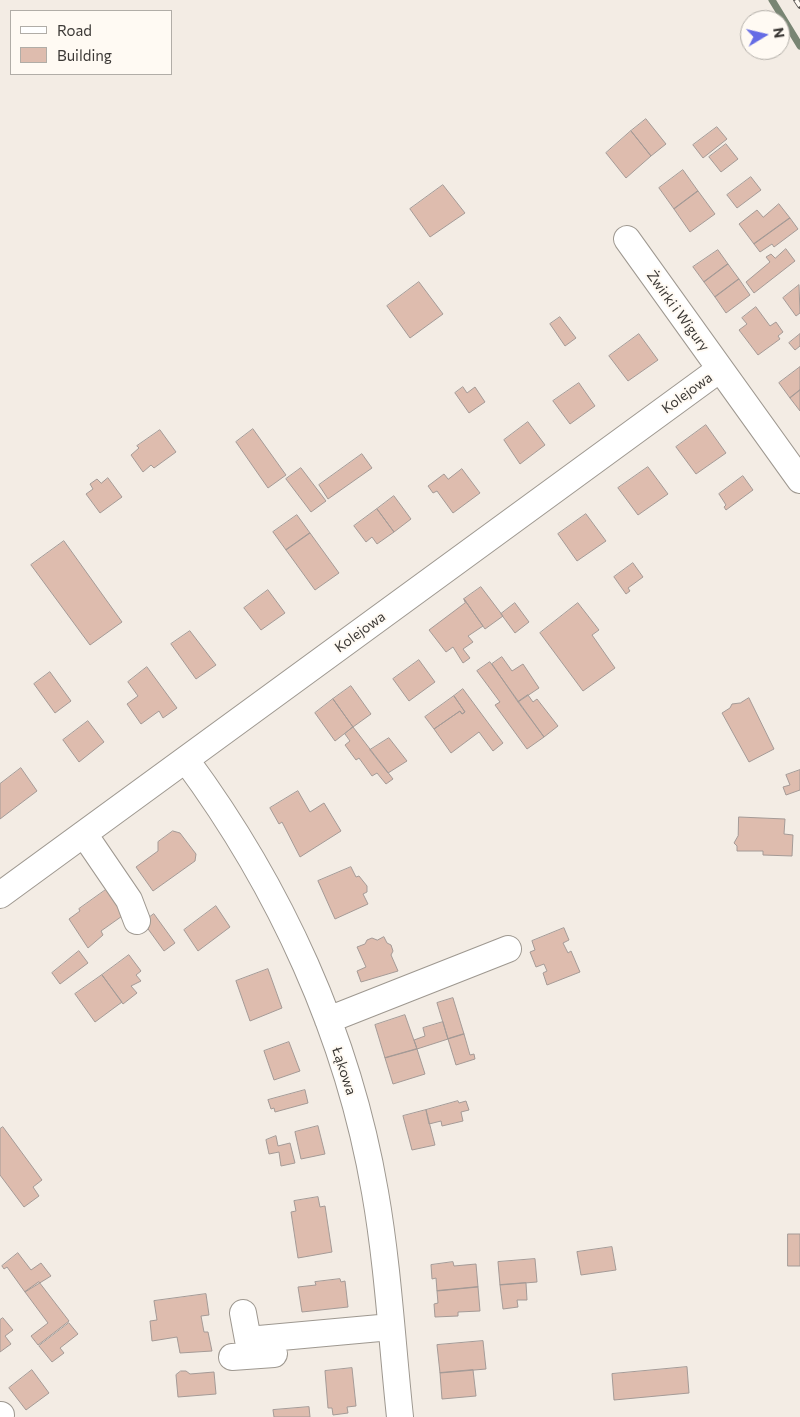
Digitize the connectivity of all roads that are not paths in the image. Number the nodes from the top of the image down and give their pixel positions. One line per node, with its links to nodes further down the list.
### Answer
1 (626, 239): 2 (street, Żwirki i Wigury)
2 (720, 369): 3 (street, Żwirki i Wigury); 4 (street, Kolejowa)
3 (800, 480)
4 (186, 760): 5 (street, Kolejowa); 9 (street, Łąkowa)
5 (84, 834): 6 (street, Kolejowa); 7 (street)
6 (0, 895)
7 (137, 921)
8 (508, 950): 9 (street)
9 (328, 1020): 11 (street, Łąkowa)
10 (242, 1313): 11 (street)
11 (392, 1336): 12 (street); 13 (street, Łąkowa)
12 (232, 1357)
13 (400, 1417)

